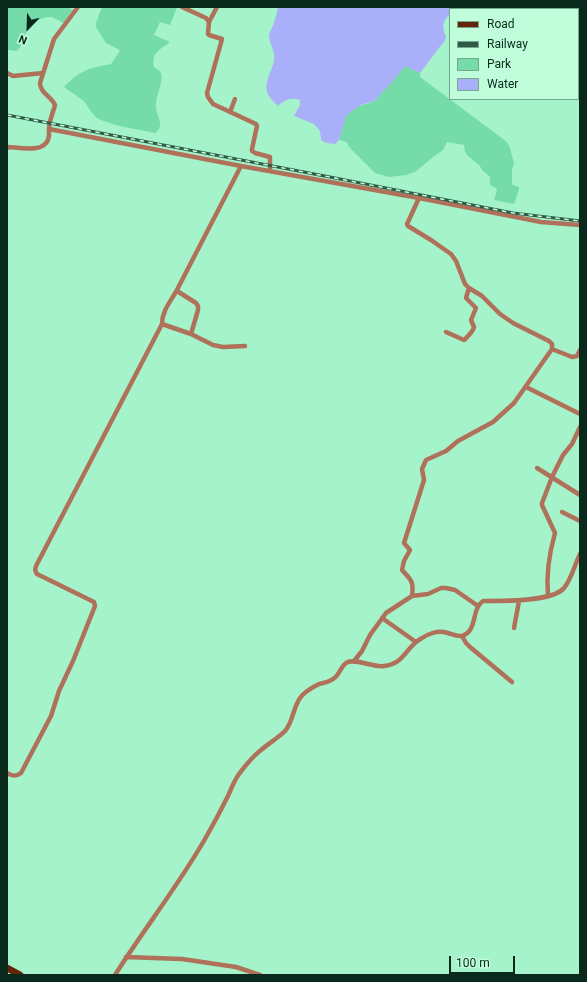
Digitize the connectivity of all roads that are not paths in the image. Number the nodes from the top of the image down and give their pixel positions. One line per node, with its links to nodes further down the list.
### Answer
1 (78, 7): 6 (street)
2 (182, 7): 4 (street)
3 (217, 7): 4 (street)
4 (209, 22): 8 (street)
5 (7, 73): 6 (street)
6 (43, 73): 9 (street)
7 (235, 99): 8 (street)
8 (230, 112): 12 (street)
9 (49, 128): 10 (street); 11 (street)
10 (7, 148)
11 (241, 166): 12 (street); 16 (street)
12 (270, 170): 13 (street)
13 (419, 198): 14 (street); 15 (street)
14 (580, 225)
15 (469, 288): 18 (street); 21 (street)
16 (177, 291): 17 (street); 19 (street)
17 (162, 324): 19 (street); 42 (street)
18 (446, 332)
19 (191, 334): 20 (street)
20 (245, 346)
21 (552, 349): 22 (street); 23 (street)
22 (580, 350)
23 (526, 386): 24 (street); 32 (street)
24 (580, 414)
25 (580, 427): 27 (street)
26 (536, 468): 27 (street)
27 (552, 477): 28 (street); 33 (street)
28 (580, 495)
29 (562, 512): 30 (street)
30 (580, 521)
31 (580, 554): 33 (street)
32 (412, 596): 35 (street); 36 (street)
33 (548, 596): 34 (street)
34 (519, 601): 35 (street); 37 (street)
35 (478, 606): 38 (street)
36 (382, 618): 39 (street); 40 (street)
37 (514, 628)
38 (462, 636): 39 (street); 41 (street)
39 (416, 642): 40 (street)
40 (354, 661): 43 (street)
41 (512, 682)
42 (7, 773)
43 (126, 957): 46 (street); 47 (street)
44 (7, 968): 45 (main road)
45 (20, 975)
46 (115, 975)
47 (260, 975)

